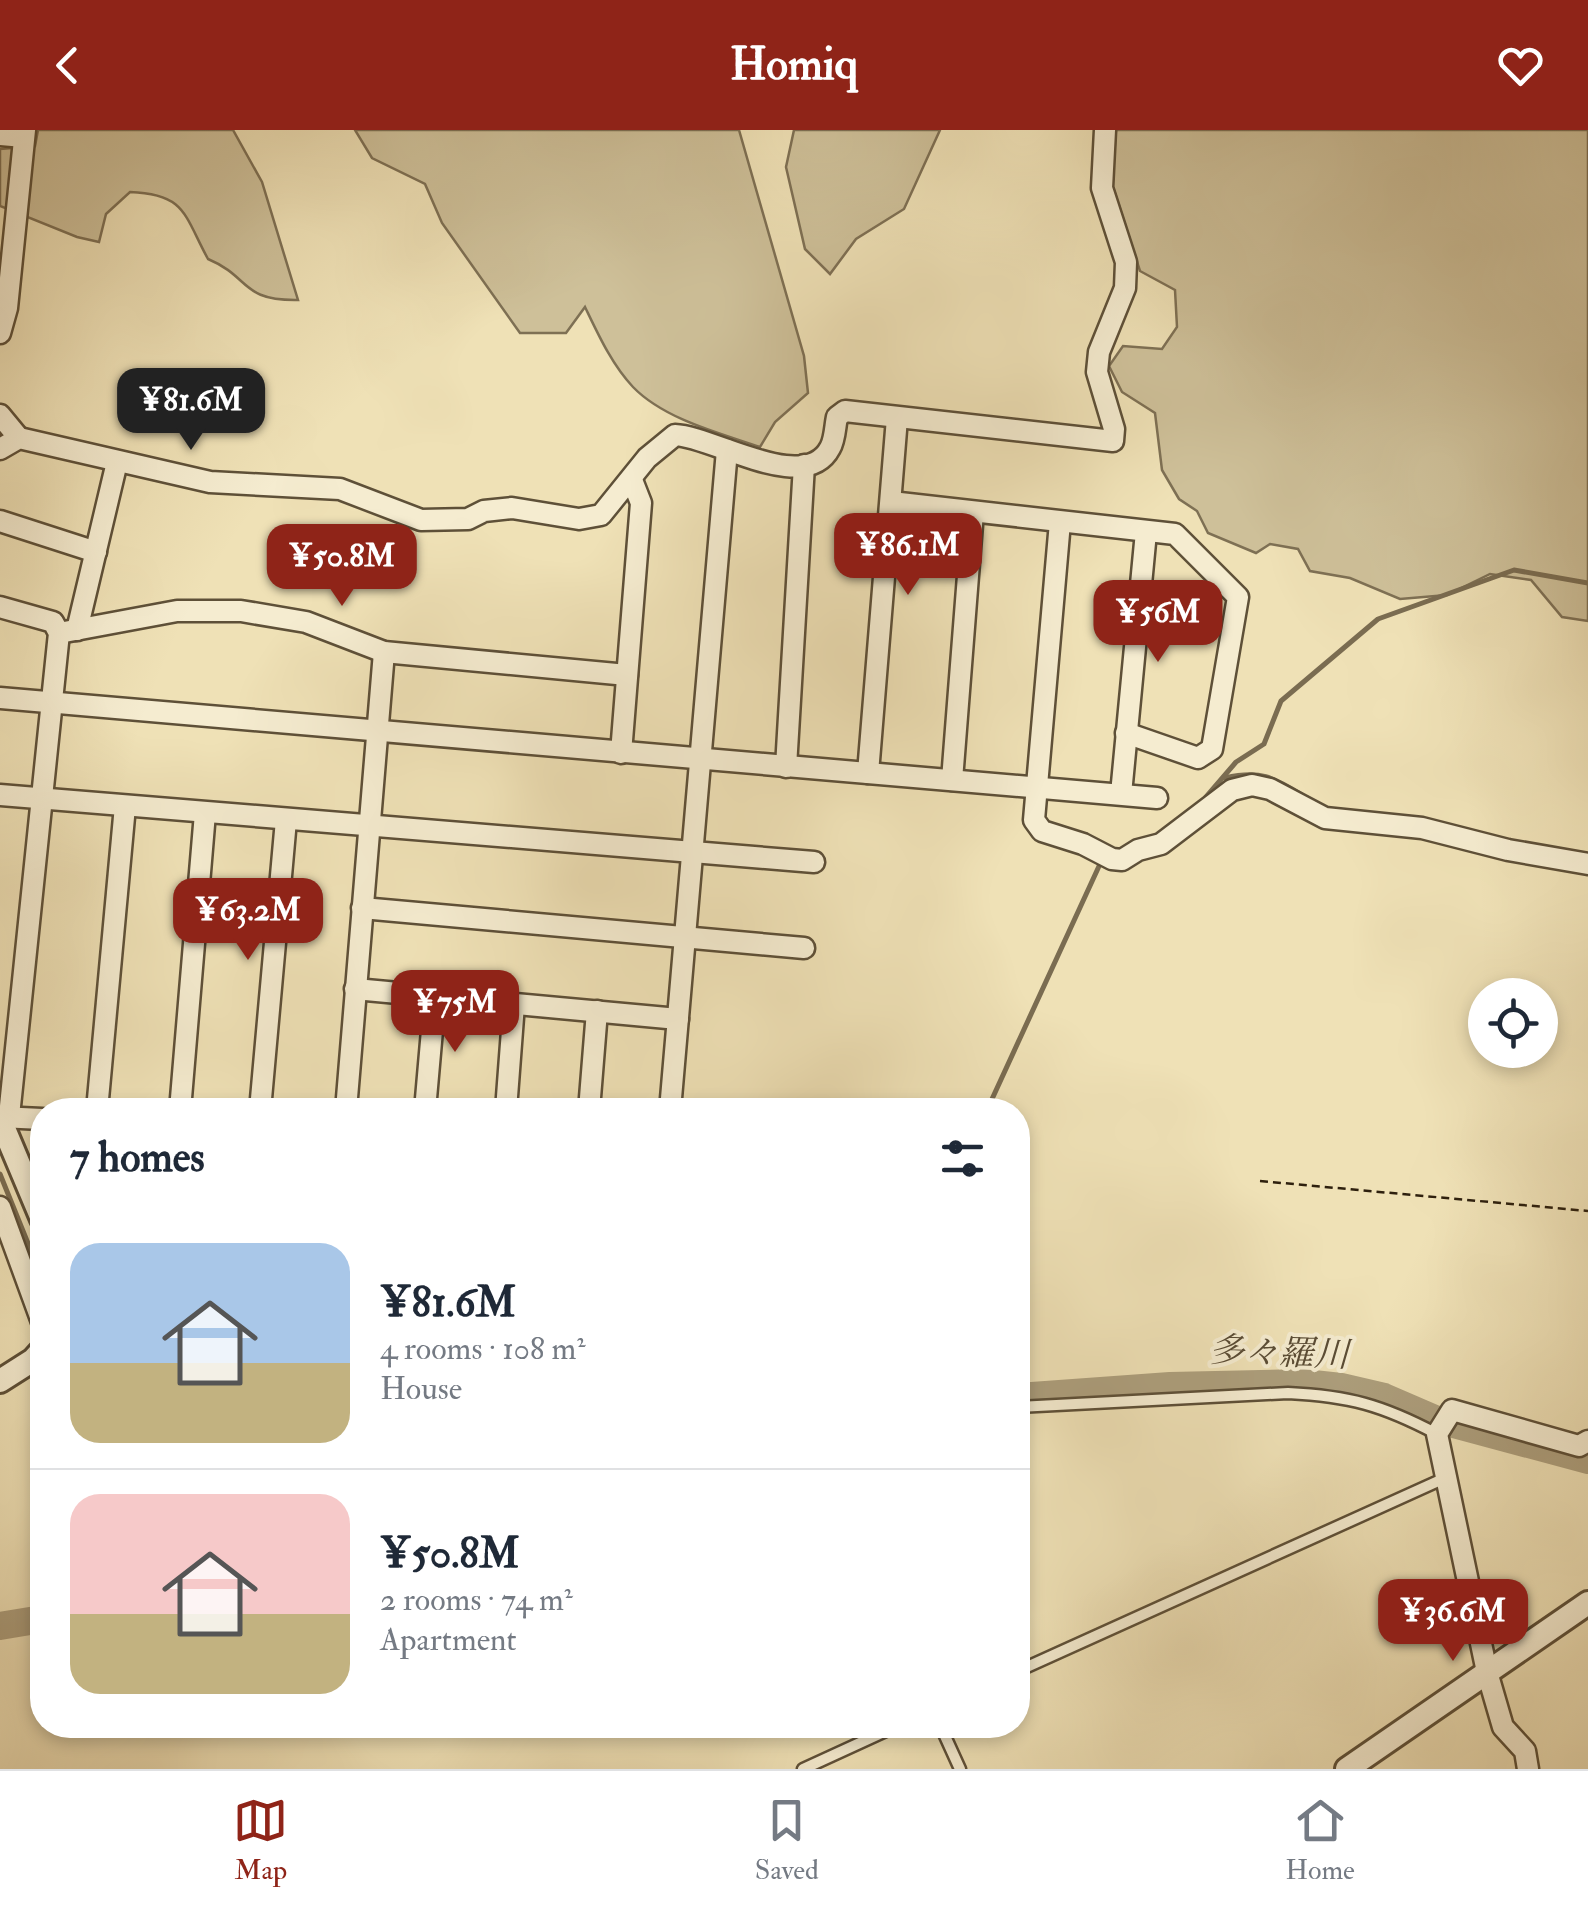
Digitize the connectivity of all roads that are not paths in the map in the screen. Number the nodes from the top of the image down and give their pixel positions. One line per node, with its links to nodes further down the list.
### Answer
1 (1105, 130): 6 (street)
2 (25, 133): 3 (street); 4 (street)
3 (0, 135)
4 (0, 333)
5 (0, 414): 7 (street)
6 (897, 418): 10 (street); 12 (street)
7 (9, 444): 9 (street)
8 (728, 450): 10 (street); 11 (street); 27 (street)
9 (118, 462): 11 (street); 17 (street)
10 (804, 464): 28 (street)
11 (632, 480): 21 (street)
12 (891, 502): 13 (street); 29 (street)
13 (974, 512): 15 (street); 30 (street)
14 (0, 522): 17 (street)
15 (1060, 522): 16 (street); 31 (street)
16 (1146, 532): 25 (street); 25 (street)
17 (96, 552): 19 (street)
18 (0, 607): 19 (street)
19 (68, 632): 20 (street); 23 (street)
20 (384, 652): 21 (street); 24 (street)
21 (627, 675): 26 (street)
22 (0, 698): 23 (street)
23 (54, 703): 24 (street); 35 (street)
24 (378, 731): 26 (street); 39 (street)
25 (1126, 733): 32 (street)
26 (621, 753): 27 (street)
27 (700, 760): 28 (street); 40 (street)
28 (786, 767): 29 (street)
29 (868, 773): 30 (street)
30 (952, 780): 31 (street)
31 (1037, 788): 32 (street); 42 (street)
32 (1120, 794): 34 (street)
33 (0, 795): 35 (street)
34 (1157, 798)
35 (40, 799): 36 (street); 59 (street)
36 (125, 806): 37 (street); 51 (street)
37 (205, 813): 38 (street); 52 (street)
38 (286, 820): 39 (street); 53 (street)
39 (369, 826): 40 (street); 43 (street)
40 (692, 854): 41 (street); 44 (street)
41 (814, 862)
42 (1588, 864)
43 (362, 908): 44 (street); 46 (street)
44 (685, 938): 45 (street); 50 (street)
45 (804, 948)
46 (355, 989): 47 (street); 54 (street)
47 (435, 996): 48 (street); 55 (street)
48 (514, 1004): 49 (street); 56 (street)
49 (597, 1011): 50 (street); 57 (street)
50 (678, 1019): 58 (street)
51 (98, 1098)
52 (181, 1098)
53 (261, 1098)
54 (347, 1098)
55 (427, 1098)
56 (507, 1098)
57 (590, 1098)
58 (671, 1098)
59 (3, 1117): 60 (street); 61 (street)
60 (30, 1118)
61 (30, 1184)
62 (0, 1208): 63 (street)
63 (30, 1289)
64 (30, 1362): 65 (street)
65 (0, 1381)
66 (1030, 1406): 67 (lane)
67 (1442, 1425): 68 (street); 69 (street)
68 (1588, 1442)
69 (1446, 1477): 71 (lane); 72 (street)
70 (1588, 1603): 72 (street)
71 (1030, 1666)
72 (1488, 1672): 77 (street); 78 (street)
73 (871, 1738): 75 (lane)
74 (946, 1738): 76 (lane)
75 (803, 1769)
76 (960, 1769)
77 (1347, 1769)
78 (1528, 1769)

